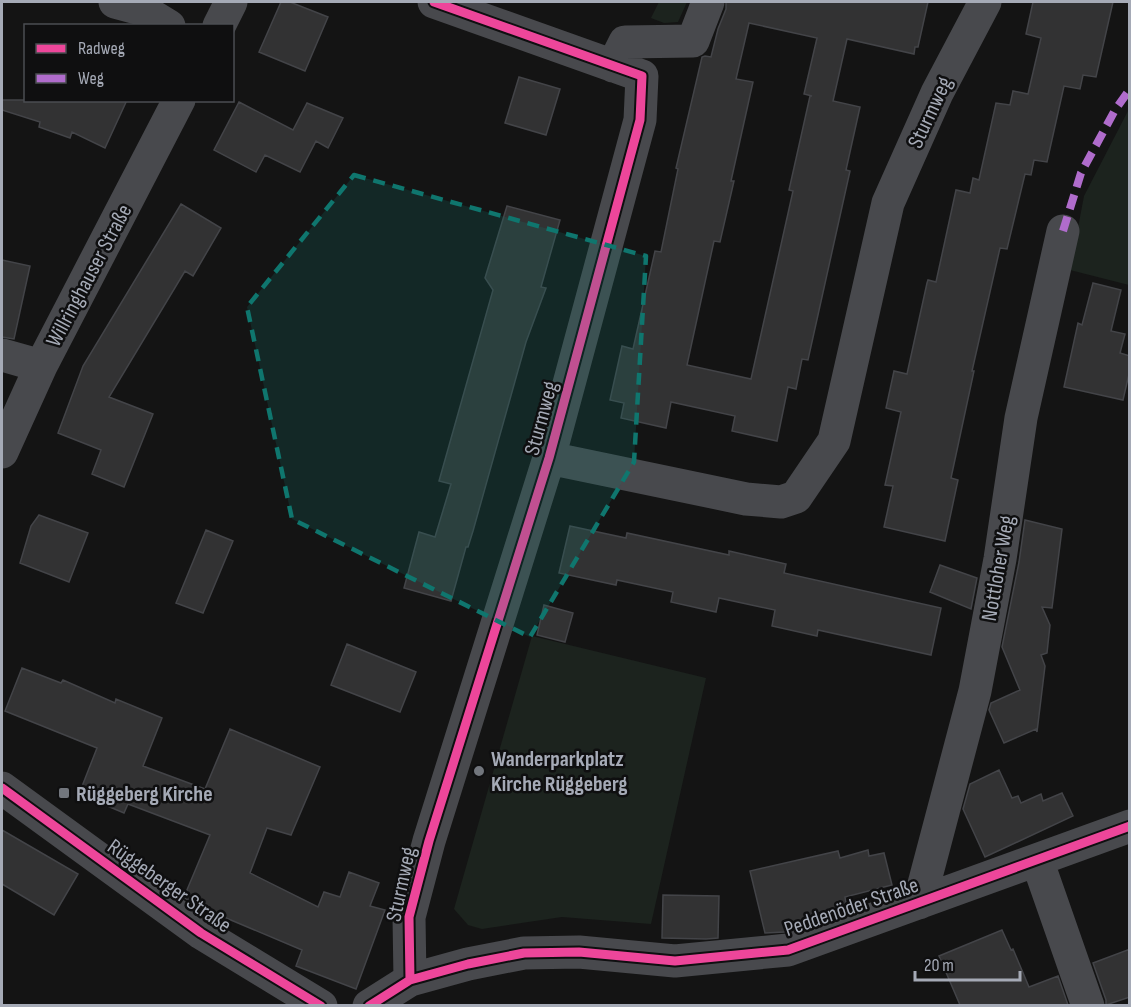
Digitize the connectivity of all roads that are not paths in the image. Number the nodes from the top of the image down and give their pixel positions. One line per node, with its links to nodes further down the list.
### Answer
1 (115, 2): 6 (street)
2 (231, 2): 7 (street)
3 (434, 2): 8 (street, Sturmweg)
4 (708, 2): 8 (street)
5 (985, 2): 14 (street, Sturmweg)
6 (166, 24)
7 (220, 24)
8 (613, 66): 14 (street, Sturmweg)
9 (178, 102): 12 (street, Willringhauser Straße)
10 (1063, 231): 18 (street, Nottloher Weg)
11 (2, 355): 12 (street)
12 (41, 366): 13 (street, Willringhauser Straße)
13 (2, 452)
14 (549, 458): 19 (street, Sturmweg)
15 (2, 788): 20 (street, Rüggeberger Straße)
16 (1130, 826): 17 (street, Peddenöder Straße)
17 (1037, 860): 18 (street, Peddenöder Straße); 22 (street)
18 (919, 903): 19 (street, Peddenöder Straße)
19 (410, 980): 21 (street, Peddenöder Straße)
20 (321, 1005)
21 (369, 1005)
22 (1088, 1005)

